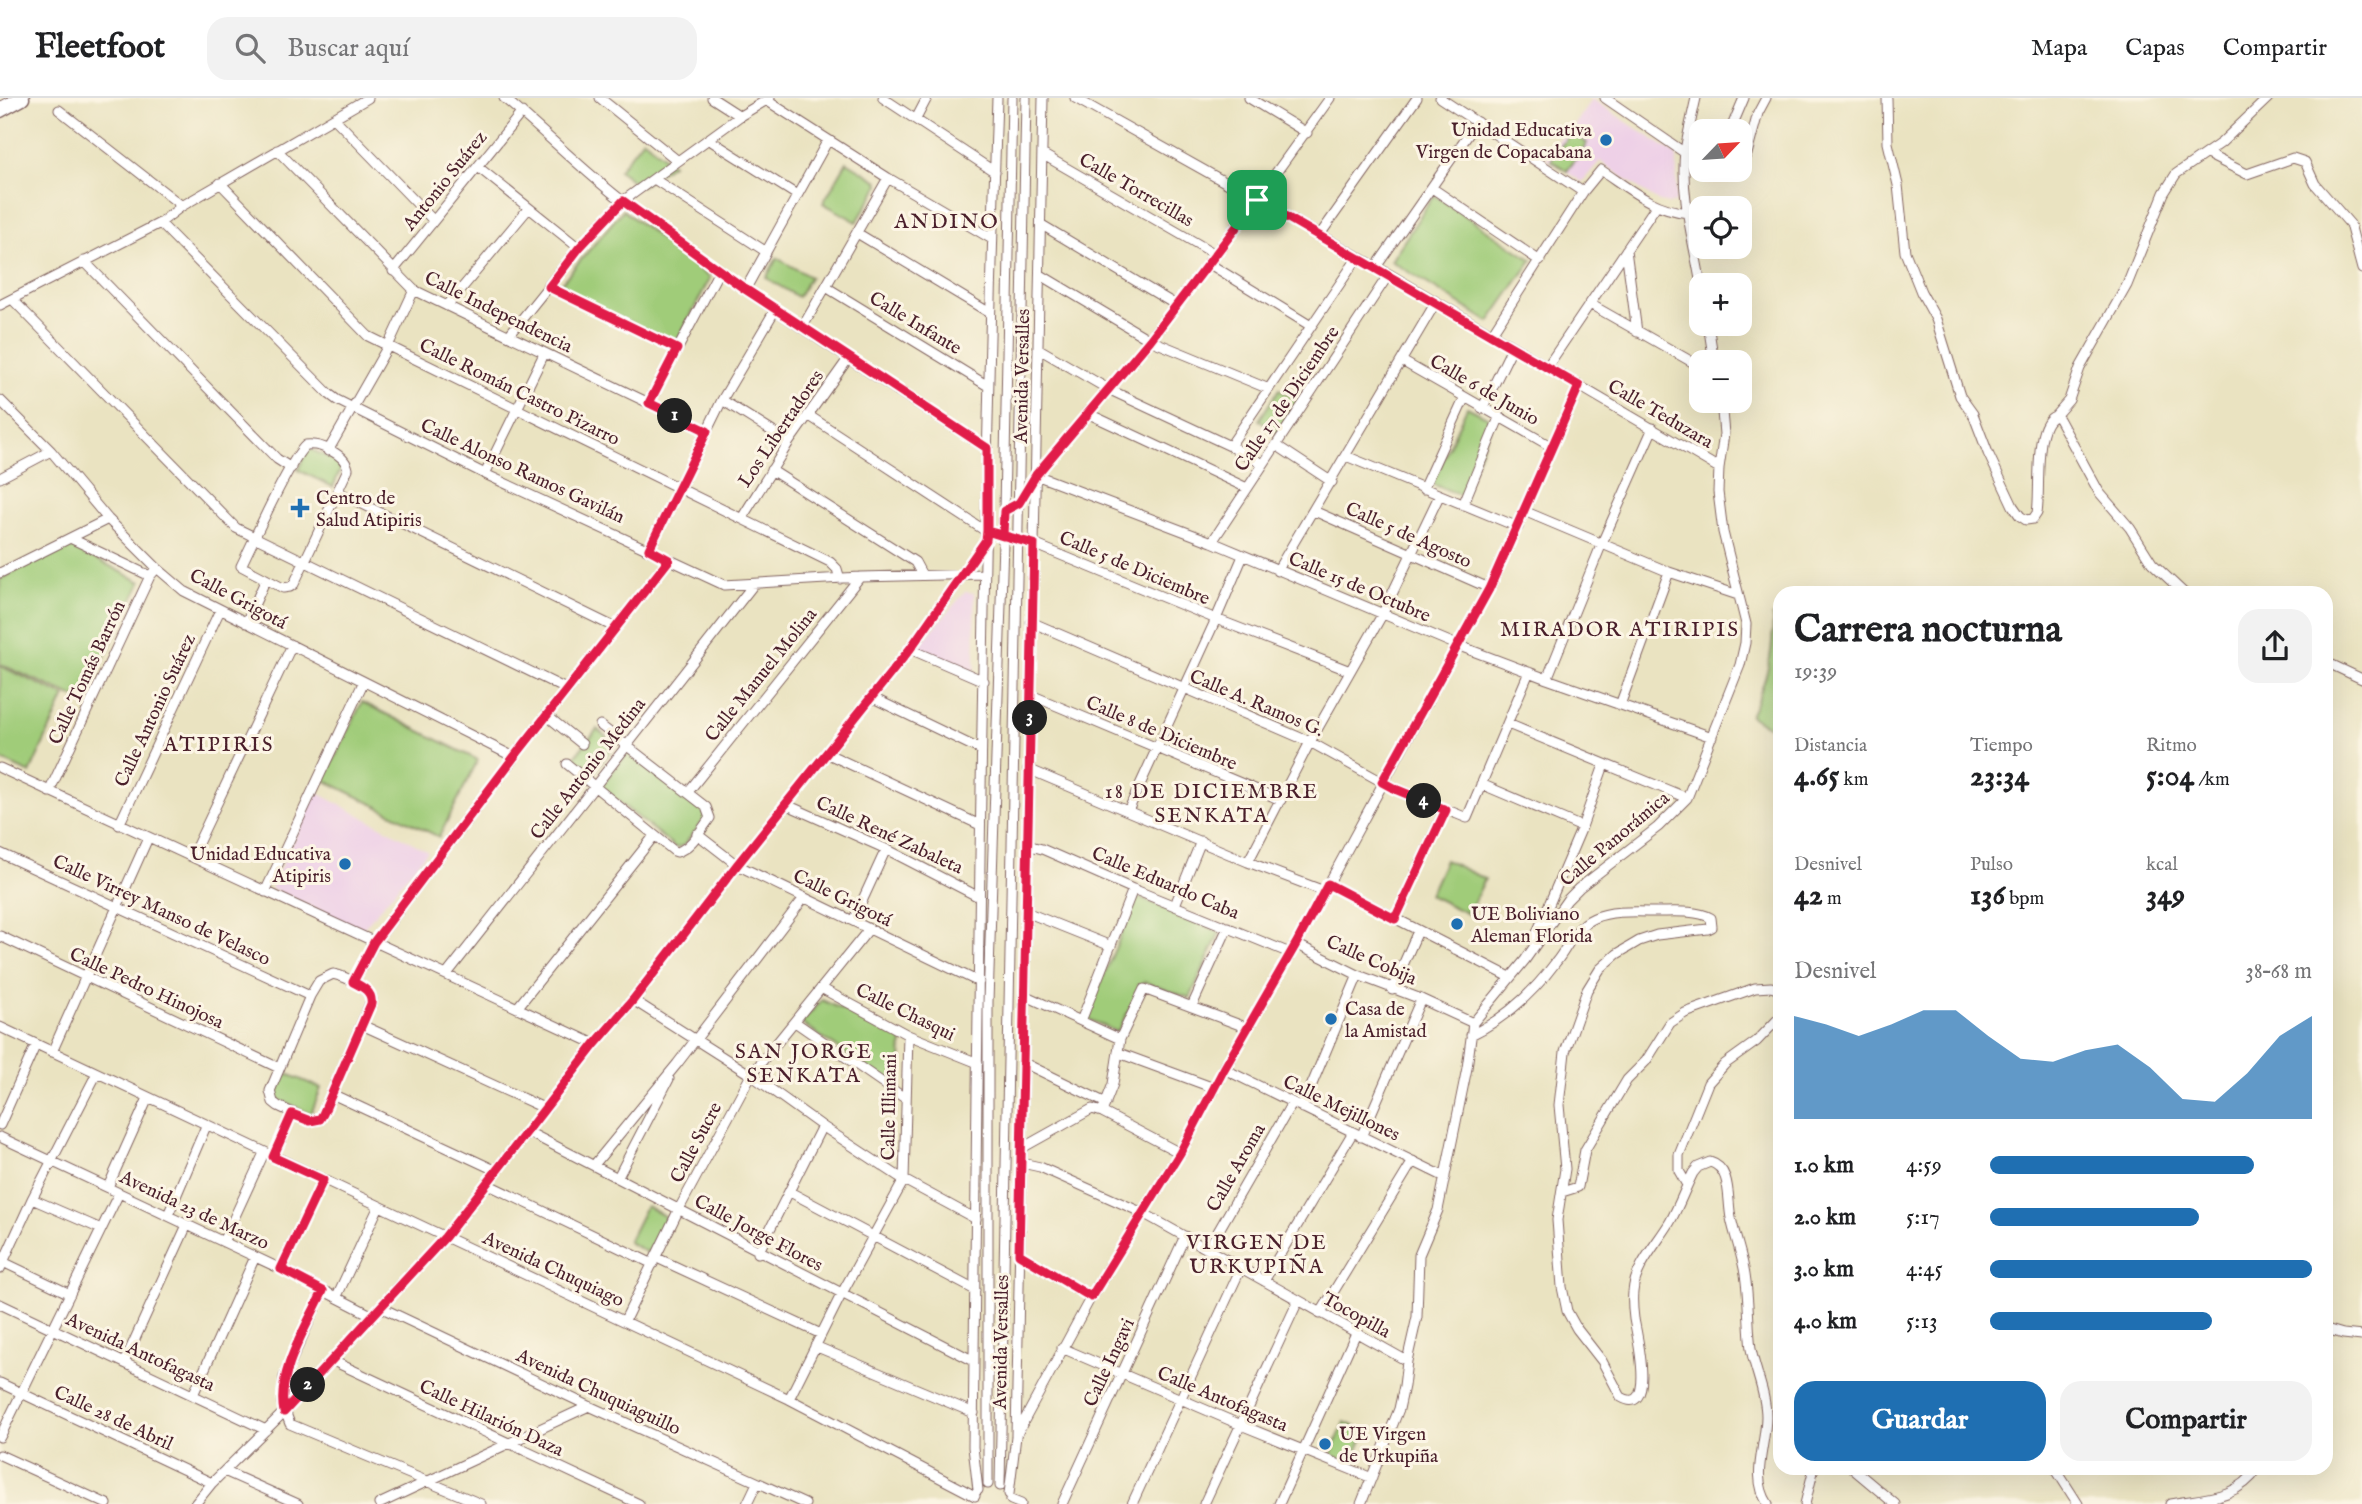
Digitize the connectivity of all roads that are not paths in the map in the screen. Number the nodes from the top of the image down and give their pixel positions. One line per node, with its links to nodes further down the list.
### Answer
1 (22, 98): 24 (highway)
2 (368, 98): 28 (street)
3 (504, 98): 26 (street)
4 (600, 98): 40 (street)
5 (712, 98): 27 (street)
6 (883, 98): 29 (street)
7 (927, 98): 29 (street)
8 (997, 98): 42 (street, Avenida Versalles)
9 (1012, 98): 144 (street, Avenida Versalles)
10 (1026, 98): 142 (street, Avenida Versalles)
11 (1043, 98): 38 (street, Avenida Versalles)
12 (1075, 98): 49 (street, Calle Teduzara)
13 (1249, 98): 32 (street)
14 (1330, 98): 32 (street)
15 (1417, 98): 59 (street)
16 (1440, 98): 31 (street)
17 (1605, 98): 37 (street)
18 (1696, 98): 37 (street)
19 (1744, 98): 30 (street)
20 (1766, 98): 33 (street)
21 (1887, 98): 117 (street)
22 (2268, 98): 39 (street)
23 (768, 99): 27 (street); 35 (street)
24 (0, 110)
25 (59, 110): 51 (street)
26 (522, 112): 41 (street, Antonio Suárez); 50 (street)
27 (740, 116): 34 (street)
28 (334, 118): 36 (street); 55 (street)
29 (916, 119): 42 (street)
30 (1735, 119)
31 (1477, 122): 46 (street); 47 (street)
32 (1307, 133): 49 (street)
33 (1752, 135)
34 (708, 139): 40 (street); 48 (street)
35 (828, 141): 43 (street); 48 (street)
36 (277, 150): 45 (street); 71 (street, Calle Independencia)
37 (1685, 153): 54 (street)
38 (1042, 154): 57 (street, Avenida Versalles); 64 (street, Calle Torrecillas)
39 (2207, 154): 70 (street); 117 (street)
40 (678, 161): 44 (street)
41 (478, 167): 53 (street); 55 (street, Antonio Suárez)
42 (995, 172): 60 (street, Avenida Versalles)
43 (888, 178): 58 (street); 60 (street)
44 (654, 179): 50 (street); 63 (street)
45 (220, 183): 51 (street); 94 (street, Calle Román Castro Pizarro)
46 (1432, 188): 67 (street); 69 (street)
47 (1583, 192): 52 (street); 67 (street)
48 (797, 195): 63 (street)
49 (1257, 200): 59 (street, Calle Teduzara); 64 (street)
50 (623, 201): 61 (street); 72 (street)
51 (182, 206): 56 (street)
52 (1657, 206): 54 (street); 62 (street)
53 (528, 209): 61 (street); 85 (street)
54 (1688, 212): 73 (street)
55 (433, 220): 71 (street, Antonio Suárez)
56 (160, 223): 66 (street); 111 (street, Calle Alonso Ramos Gavilán)
57 (1042, 225): 75 (street, Avenida Versalles); 84 (street)
58 (857, 233): 77 (street); 87 (street)
59 (1319, 236): 65 (street, Calle Teduzara)
60 (992, 239): 87 (street, Avenida Versalles)
61 (579, 248): 76 (street)
62 (1626, 250): 82 (street); 90 (street)
63 (765, 251): 78 (street)
64 (1215, 254): 68 (street)
65 (1358, 257): 69 (street, Calle Teduzara); 88 (street)
66 (84, 261): 80 (street); 130 (street)
67 (1540, 261): 92 (street)
68 (1208, 263): 84 (street); 88 (street)
69 (1376, 267): 74 (street, Calle Teduzara)
70 (2362, 269)
71 (393, 271): 79 (street, Calle Independencia)
72 (719, 271): 78 (street); 96 (street)
73 (1699, 273)
74 (1389, 274): 81 (street, Calle Teduzara); 122 (street, Calle 17 de Diciembre)
75 (1041, 275): 93 (street); 97 (street, Avenida Versalles)
76 (549, 287): 91 (street); 96 (street)
77 (826, 287): 89 (street); 103 (street, Calle Infante)
78 (745, 289): 86 (street)
79 (414, 290): 85 (street, Calle Independencia); 94 (street)
80 (12, 299): 83 (street); 152 (street)
81 (1436, 302): 92 (street, Calle Teduzara); 101 (street)
82 (1590, 304): 90 (street); 102 (street)
83 (0, 305)
84 (1177, 305): 93 (street)
85 (447, 306): 91 (street, Calle Independencia)
86 (775, 310): 89 (street); 109 (street)
87 (990, 313): 103 (street, Avenida Versalles)
88 (1311, 326): 105 (street)
89 (802, 328): 99 (street)
90 (1637, 332): 100 (street)
91 (509, 335): 98 (street, Calle Independencia)
92 (1491, 335): 95 (street, Calle Teduzara)
93 (1150, 340): 105 (street); 106 (street)
94 (388, 346): 111 (street); 113 (street, Calle Román Castro Pizarro)
95 (1512, 348): 102 (street, Calle Teduzara); 112 (street)
96 (677, 349): 110 (street)
97 (1039, 349): 106 (street); 134 (street, Avenida Versalles)
98 (544, 354): 110 (street, Calle Independencia); 113 (street)
99 (848, 359): 116 (street, Los Libertadores); 125 (street)
100 (1689, 360)
101 (1402, 361): 107 (street, Calle 6 de Junio); 128 (street)
102 (1547, 367): 104 (street, Calle Teduzara)
103 (988, 386): 125 (street, Avenida Versalles)
104 (1579, 386): 119 (street, Calle Teduzara); 124 (street)
105 (1269, 389): 123 (street)
106 (1108, 390): 114 (street); 123 (street)
107 (1464, 399): 112 (street, Calle 6 de Junio); 139 (street)
108 (0, 400): 126 (street, Calle Grigotá)
109 (722, 400): 120 (street); 121 (street)
110 (649, 403): 120 (street, Calle Independencia)
111 (355, 408): 127 (street); 133 (street, Calle Alonso Ramos Gavilán)
112 (1482, 409): 118 (street, Calle 6 de Junio)
113 (517, 410): 133 (street); 137 (street, Calle Román Castro Pizarro)
114 (1087, 413): 134 (street); 138 (street)
115 (1722, 413): 131 (street, Calle Panorámica)
116 (808, 415): 121 (street, Los Libertadores); 150 (street, Calle 5 de Diciembre)
117 (2055, 416): 174 (street)
118 (1499, 418): 124 (street, Calle 6 de Junio); 143 (street)
119 (1653, 428): 131 (street, Calle Teduzara); 156 (street)
120 (707, 431): 137 (street)
121 (789, 442): 132 (street, Los Libertadores)
122 (1276, 445): 129 (street, Calle 17 de Diciembre); 136 (street)
123 (1230, 446): 129 (street)
124 (1552, 447): 146 (street)
125 (987, 448): 150 (street, Avenida Versalles)
126 (51, 451): 135 (street); 148 (street, Calle Grigotá)
127 (328, 451): 130 (street); 140 (street)
128 (1346, 456): 136 (street); 139 (street)
129 (1263, 464): 138 (street, Calle 17 de Diciembre)
130 (291, 468): 152 (street)
131 (1718, 468): 176 (street, Calle Panorámica)
132 (771, 470): 147 (street, Los Libertadores); 169 (street)
133 (485, 474): 158 (street, Calle Alonso Ramos Gavilán)
134 (1036, 475): 142 (street); 155 (street, Calle 15 de Octubre); 157 (street, Avenida Versalles)
135 (0, 478)
136 (1332, 482): 145 (street)
137 (680, 488): 147 (street, Calle Román Castro Pizarro); 158 (street)
138 (1247, 488): 155 (street, Calle 17 de Diciembre)
139 (1423, 489): 141 (street)
140 (338, 492): 162 (street); 182 (street)
141 (1439, 496): 143 (street); 159 (street)
142 (1019, 503): 144 (street); 154 (street, Avenida Versalles)
143 (1463, 505): 149 (street)
144 (1004, 511): 151 (street, Avenida Versalles)
145 (1314, 511): 159 (street, Calle 5 de Agosto); 163 (street)
146 (1524, 511): 149 (street); 156 (street)
147 (742, 518): 172 (street, Calle Román Castro Pizarro)
148 (108, 519): 153 (street); 164 (street, Calle Grigotá)
149 (1518, 527): 175 (street)
150 (986, 536): 151 (street, Calle 5 de Diciembre); 167 (street); 168 (street, Avenida Versalles)
151 (1003, 536): 154 (street, Calle 5 de Diciembre); 394 (street, Avenida Versalles)
152 (255, 537): 162 (street); 171 (street)
153 (70, 538): 164 (street); 166 (street)
154 (1019, 540): 157 (street, Calle 5 de Diciembre); 395 (street, Avenida Versalles)
155 (1212, 542): 160 (street, Calle 15 de Octubre)
156 (1602, 543): 165 (street); 189 (street)
157 (1034, 544): 179 (street, Calle 5 de Diciembre); 180 (street, Avenida Versalles)
158 (649, 549): 161 (street, Calle Alonso Ramos Gavilán)
159 (1412, 554): 175 (street, Calle 5 de Agosto); 178 (street)
160 (1243, 556): 163 (street, Calle 15 de Octubre); 179 (street)
161 (669, 560): 173 (street, Calle Alonso Ramos Gavilán); 182 (street)
162 (306, 561): 171 (street); 193 (street)
163 (1277, 571): 178 (street, Calle 15 de Octubre)
164 (154, 572): 177 (street, Calle Grigotá); 216 (street, Calle Tomás Barrón)
165 (1669, 572): 176 (street); 197 (street)
166 (0, 573)
167 (963, 574): 168 (street, Calle Alonso Ramos Gavilán); 169 (street, Calle Alonso Ramos Gavilán); 185 (street)
168 (984, 574): 191 (street, Avenida Versalles)
169 (922, 575): 170 (street, Calle Alonso Ramos Gavilán)
170 (860, 577): 172 (street, Calle Alonso Ramos Gavilán); 217 (street, Calle Manuel Molina)
171 (266, 579): 181 (street)
172 (840, 579): 173 (street, Calle Alonso Ramos Gavilán)
173 (754, 584): 204 (street, Calle Antonio Medina)
174 (2177, 586)
175 (1489, 589): 184 (street)
176 (1738, 595): 201 (street, Calle Panorámica)
177 (220, 610): 181 (street, Calle Grigotá); 223 (street, Calle Antonio Suárez)
178 (1382, 615): 184 (street, Calle 15 de Octubre); 187 (street)
179 (1216, 619): 187 (street, Calle 5 de Diciembre); 194 (street)
180 (1031, 622): 194 (street, Calle A. Ramos G.); 195 (street, Avenida Versalles)
181 (246, 623): 183 (street, Calle Grigotá)
182 (616, 628): 193 (street)
183 (292, 645): 192 (street, Calle Grigotá); 233 (street)
184 (1457, 645): 188 (street, Calle 15 de Octubre); 213 (street)
185 (910, 649): 191 (street); 196 (street)
186 (2333, 665): 190 (street)
187 (1350, 671): 202 (street)
188 (1529, 673): 189 (street, Calle 15 de Octubre); 200 (street)
189 (1547, 679): 197 (street, Calle 15 de Octubre)
190 (2362, 679)
191 (984, 681): 206 (street, Avenida Versalles)
192 (363, 683): 208 (street, Calle Grigotá); 238 (street)
193 (568, 690): 198 (street)
194 (1184, 690): 202 (street, Calle A. Ramos G.); 205 (street)
195 (1031, 695): 205 (street, Calle 8 de Diciembre); 212 (street, Avenida Versalles)
196 (871, 697): 206 (street); 207 (street)
197 (1620, 705): 201 (street, Calle 15 de Octubre)
198 (546, 716): 203 (street); 208 (street)
199 (600, 724): 204 (street)
200 (1508, 724): 210 (street); 214 (street)
201 (1712, 737): 218 (street, Calle Panorámica)
202 (1310, 742): 213 (street, Calle A. Ramos G.); 219 (street)
203 (582, 744)
204 (627, 745): 215 (street, Calle Antonio Medina); 217 (street)
205 (1156, 749): 219 (street, Calle 8 de Diciembre); 221 (street)
206 (981, 750): 224 (street, Avenida Versalles)
207 (827, 752): 220 (street); 224 (street)
208 (514, 757): 250 (street)
209 (566, 764): 215 (street)
210 (1604, 765): 218 (street); 225 (street)
211 (0, 768): 216 (street)
212 (1028, 769): 221 (street); 230 (street, Avenida Versalles)
213 (1382, 782): 222 (street, Calle A. Ramos G.); 236 (street)
214 (1481, 784): 222 (street, Calle A. Ramos G.); 225 (street)
215 (594, 788): 227 (street); 255 (street, Calle Antonio Medina)
216 (49, 792): 223 (street)
217 (688, 792): 226 (street)
218 (1687, 798): 254 (street, Calle Panorámica)
219 (1281, 800): 234 (street)
220 (785, 804): 231 (street, Calle René Zabaleta); 235 (street)
221 (1128, 810): 229 (street)
222 (1446, 810): 244 (street)
223 (119, 825): 228 (street)
224 (980, 825): 239 (street, Avenida Versalles)
225 (1582, 827): 254 (street)
226 (697, 834): 227 (street); 235 (street, Calle Grigotá)
227 (654, 836): 269 (street)
228 (148, 838): 233 (street); 242 (street)
229 (1201, 841): 234 (street); 241 (street)
230 (1027, 845): 237 (street, Calle Eduardo Caba); 243 (street, Avenida Versalles)
231 (886, 849): 239 (street, Calle René Zabaleta); 245 (street)
232 (0, 853): 242 (street, Calle Virrey Manso de Velasco)
233 (192, 856): 238 (street)
234 (1248, 862): 236 (street)
235 (737, 865): 240 (street, Calle Grigotá); 267 (street)
236 (1326, 887): 244 (street); 251 (street)
237 (1133, 889): 241 (street, Calle Eduardo Caba); 252 (street)
238 (265, 892): 250 (street)
239 (979, 897): 260 (street, Avenida Versalles)
240 (804, 898): 245 (street, Calle Grigotá); 280 (street)
241 (1175, 905): 246 (street, Calle Eduardo Caba)
242 (117, 908): 258 (street); 265 (street, Calle Virrey Manso de Velasco)
243 (1026, 912): 252 (street); 264 (street, Avenida Versalles)
244 (1395, 919): 248 (street)
245 (853, 921): 247 (street, Calle Grigotá)
246 (1228, 927): 253 (street, Calle Eduardo Caba); 268 (street)
247 (869, 929): 260 (street, Calle Grigotá); 261 (street, Calle Sucre)
248 (1418, 931): 257 (street); 263 (street)
249 (0, 936): 258 (street, Calle Pedro Hinojosa)
250 (374, 942): 255 (street); 259 (street)
251 (1296, 944): 253 (street); 256 (street, Calle Cobija)
252 (1111, 946): 270 (street)
253 (1290, 953): 276 (street)
254 (1525, 960): 257 (street, Calle Panorámica)
255 (447, 974): 269 (street)
256 (1358, 975): 263 (street, Calle Cobija); 297 (street, Calle Aroma)
257 (1510, 977): 272 (street, Calle Panorámica)
258 (86, 978): 283 (street); 288 (street, Calle Pedro Hinojosa)
259 (353, 982): 265 (street); 274 (street)
260 (979, 982): 286 (street, Avenida Versalles)
261 (821, 988): 271 (street, Calle Sucre); 277 (street, Calle Chasqui)
262 (1773, 988): 323 (street)
263 (1392, 990): 266 (street, Calle Cobija)
264 (1024, 995): 270 (street); 287 (street, Avenida Versalles)
265 (310, 996): 288 (street)
266 (1421, 999): 272 (street, Calle Cobija); 305 (street)
267 (633, 1000): 280 (street); 282 (street)
268 (1192, 1006): 276 (street); 279 (street)
269 (517, 1008): 282 (street)
270 (1081, 1021): 279 (street)
271 (795, 1022): 291 (street, Calle Sucre); 295 (street)
272 (1473, 1023): 278 (street, Calle Panorámica)
273 (1773, 1024): 320 (street)
274 (362, 1025): 293 (street); 298 (street)
275 (0, 1027): 281 (street, Avenida Chuquiago)
276 (1248, 1028): 289 (street)
277 (908, 1035): 286 (street, Calle Chasqui); 295 (street, Calle Illimani)
278 (1471, 1035): 316 (street, Calle Panorámica); 323 (street)
279 (1120, 1039): 284 (street)
280 (694, 1040): 285 (street); 291 (street)
281 (36, 1044): 283 (street, Avenida Chuquiago); 301 (street)
282 (595, 1044): 298 (street)
283 (52, 1052): 290 (street, Avenida Chuquiago)
284 (1119, 1053): 292 (street); 296 (street)
285 (677, 1063): 313 (street); 315 (street)
286 (978, 1063): 330 (street, Avenida Versalles)
287 (1024, 1063): 296 (street); 307 (street, Avenida Versalles)
288 (279, 1068): 300 (street)
289 (1224, 1069): 292 (street); 297 (street, Calle Mejillones)
290 (97, 1073): 294 (street, Avenida Chuquiago); 311 (street)
291 (751, 1075): 303 (street); 327 (street, Calle Sucre)
292 (1214, 1088): 308 (street)
293 (332, 1094): 300 (street); 314 (street)
294 (148, 1098): 302 (street, Avenida Chuquiago); 321 (street)
295 (906, 1099): 318 (street, Calle Illimani)
296 (1106, 1103): 299 (street)
297 (1297, 1105): 305 (street, Calle Mejillones); 337 (street, Calle Aroma)
298 (546, 1109): 304 (street)
299 (1102, 1112): 307 (street); 308 (street)
300 (292, 1114): 309 (street)
301 (0, 1125)
302 (206, 1126): 309 (street, Avenida Chuquiago); 329 (street)
303 (822, 1126): 318 (street); 322 (street)
304 (528, 1132): 313 (street, Calle Jorge Flores); 314 (street)
305 (1357, 1134): 310 (street, Calle Mejillones); 345 (street)
306 (0, 1137): 311 (street, Avenida 23 de Marzo)
307 (1022, 1148): 312 (street, Avenida Versalles)
308 (1180, 1153): 328 (street)
309 (269, 1155): 317 (street, Avenida Chuquiago); 336 (street)
310 (1413, 1161): 316 (street, Calle Mejillones); 355 (street)
311 (50, 1162): 321 (street, Avenida 23 de Marzo); 325 (street)
312 (1022, 1163): 328 (street, Tocopilla); 339 (street, Avenida Versalles)
313 (594, 1165): 315 (street, Calle Jorge Flores)
314 (497, 1171): 319 (street)
315 (618, 1177): 327 (street, Calle Jorge Flores)
316 (1445, 1177): 367 (street, Calle Panorámica)
317 (323, 1180): 326 (street, Avenida Chuquiago); 344 (street)
318 (904, 1180): 330 (street); 333 (street)
319 (487, 1184): 335 (street); 341 (street)
320 (1687, 1185): 323 (street); 413 (street)
321 (108, 1187): 324 (street, Avenida 23 de Marzo)
322 (790, 1192): 333 (street); 338 (street)
323 (1562, 1192)
324 (119, 1193): 329 (street, Avenida 23 de Marzo); 332 (street)
325 (32, 1199): 332 (street); 342 (street)
326 (379, 1206): 335 (street, Avenida Chuquiago); 350 (street)
327 (679, 1209): 338 (street, Calle Jorge Flores); 341 (street, Calle Sucre)
328 (1143, 1213): 334 (street, Tocopilla); 351 (street)
329 (168, 1216): 331 (street, Avenida 23 de Marzo)
330 (976, 1219): 346 (street, Avenida Versalles)
331 (187, 1225): 336 (street, Avenida 23 de Marzo); 368 (street)
332 (101, 1229): 348 (street)
333 (872, 1236): 346 (street); 349 (street)
334 (1185, 1236): 337 (street, Tocopilla); 369 (street, Calle Ingavi)
335 (445, 1237): 354 (street); 357 (street, Avenida Chuquiago)
336 (223, 1242): 340 (street, Avenida 23 de Marzo)
337 (1208, 1248): 343 (street, Tocopilla)
338 (758, 1252): 349 (street, Calle Jorge Flores)
339 (1019, 1254): 351 (street); 380 (street, Avenida Versalles)
340 (255, 1257): 344 (street, Avenida 23 de Marzo); 372 (street)
341 (655, 1261): 357 (street, Calle Sucre); 360 (street)
342 (2, 1265): 348 (street)
343 (1241, 1268): 345 (street, Tocopilla); 373 (street)
344 (281, 1269): 347 (street, Avenida 23 de Marzo)
345 (1264, 1281): 352 (street, Tocopilla)
346 (975, 1290): 366 (street, Avenida Versalles)
347 (323, 1291): 350 (street, Avenida 23 de Marzo); 376 (street)
348 (69, 1294): 358 (street)
349 (841, 1295): 360 (street); 366 (street, Calle Jorge Flores)
350 (337, 1296): 356 (street, Avenida 23 de Marzo)
351 (1091, 1297): 364 (street)
352 (1298, 1301): 355 (street, Tocopilla); 378 (street)
353 (0, 1304): 358 (street, Avenida Antofagasta)
354 (380, 1307): 356 (street); 375 (street, Avenida Chuquiaguillo)
355 (1320, 1314): 361 (street, Tocopilla)
356 (373, 1316): 365 (street)
357 (625, 1320): 374 (street, Avenida Chuquiago)
358 (54, 1329): 368 (street, Avenida Antofagasta); 371 (street)
359 (2333, 1331): 362 (street)
360 (821, 1334): 363 (street)
361 (1356, 1334): 367 (street, Tocopilla); 383 (street)
362 (2362, 1336)
363 (815, 1346): 374 (street); 377 (street)
364 (1062, 1348): 369 (street, Calle Antofagasta); 380 (street)
365 (331, 1360): 376 (street); 382 (street, Calle Hilarión Daza)
366 (974, 1361): 377 (street, Avenida Versalles)
367 (1407, 1362): 390 (street, Calle Panorámica)
368 (124, 1363): 372 (street, Avenida Antofagasta)
369 (1121, 1374): 373 (street, Calle Antofagasta); 408 (street, Calle Ingavi)
370 (0, 1382): 371 (street, Calle 28 de Abril)
371 (22, 1393): 381 (street); 392 (street, Calle 28 de Abril)
372 (192, 1395): 379 (street, Avenida Antofagasta)
373 (1180, 1398): 378 (street, Calle Antofagasta); 409 (street)
374 (789, 1399): 396 (street, Avenida Chuquiago)
375 (589, 1406): 382 (street); 393 (street, Avenida Chuquiaguillo)
376 (284, 1412): 379 (street); 391 (street)
377 (974, 1413): 396 (street, Avenida Versalles)
378 (1241, 1425): 383 (street, Calle Antofagasta); 410 (street)
379 (266, 1430): 385 (street)
380 (1016, 1436): 397 (street, Avenida Versalles)
381 (0, 1437)
382 (509, 1444): 391 (street); 404 (street, Calle Hilarión Daza)
383 (1304, 1450): 390 (street, Calle Antofagasta); 411 (street)
384 (0, 1454): 398 (street)
385 (224, 1471): 392 (street); 401 (street)
386 (1812, 1475): 414 (street)
387 (1860, 1475): 415 (street)
388 (2059, 1475): 416 (street)
389 (2252, 1475): 417 (street)
390 (1372, 1478): 412 (street, Calle Panorámica)
391 (429, 1481): 402 (street); 403 (street)
392 (212, 1483): 400 (street)
393 (757, 1483): 405 (street); 406 (street, Avenida Chuquiaguillo)
394 (988, 1484): 395 (street); 396 (street)
395 (1000, 1486): 397 (street)
396 (976, 1497)
397 (1010, 1499): 407 (street)
398 (88, 1500): 399 (street)
399 (107, 1504)
400 (195, 1504)
401 (298, 1504)
402 (379, 1504)
403 (481, 1504)
404 (639, 1504)
405 (747, 1504)
406 (805, 1504)
407 (1021, 1504)
408 (1062, 1504)
409 (1132, 1504)
410 (1204, 1504)
411 (1279, 1504)
412 (1361, 1504)
413 (1768, 1504)
414 (1805, 1504)
415 (1895, 1504)
416 (2078, 1504)
417 (2170, 1504)

